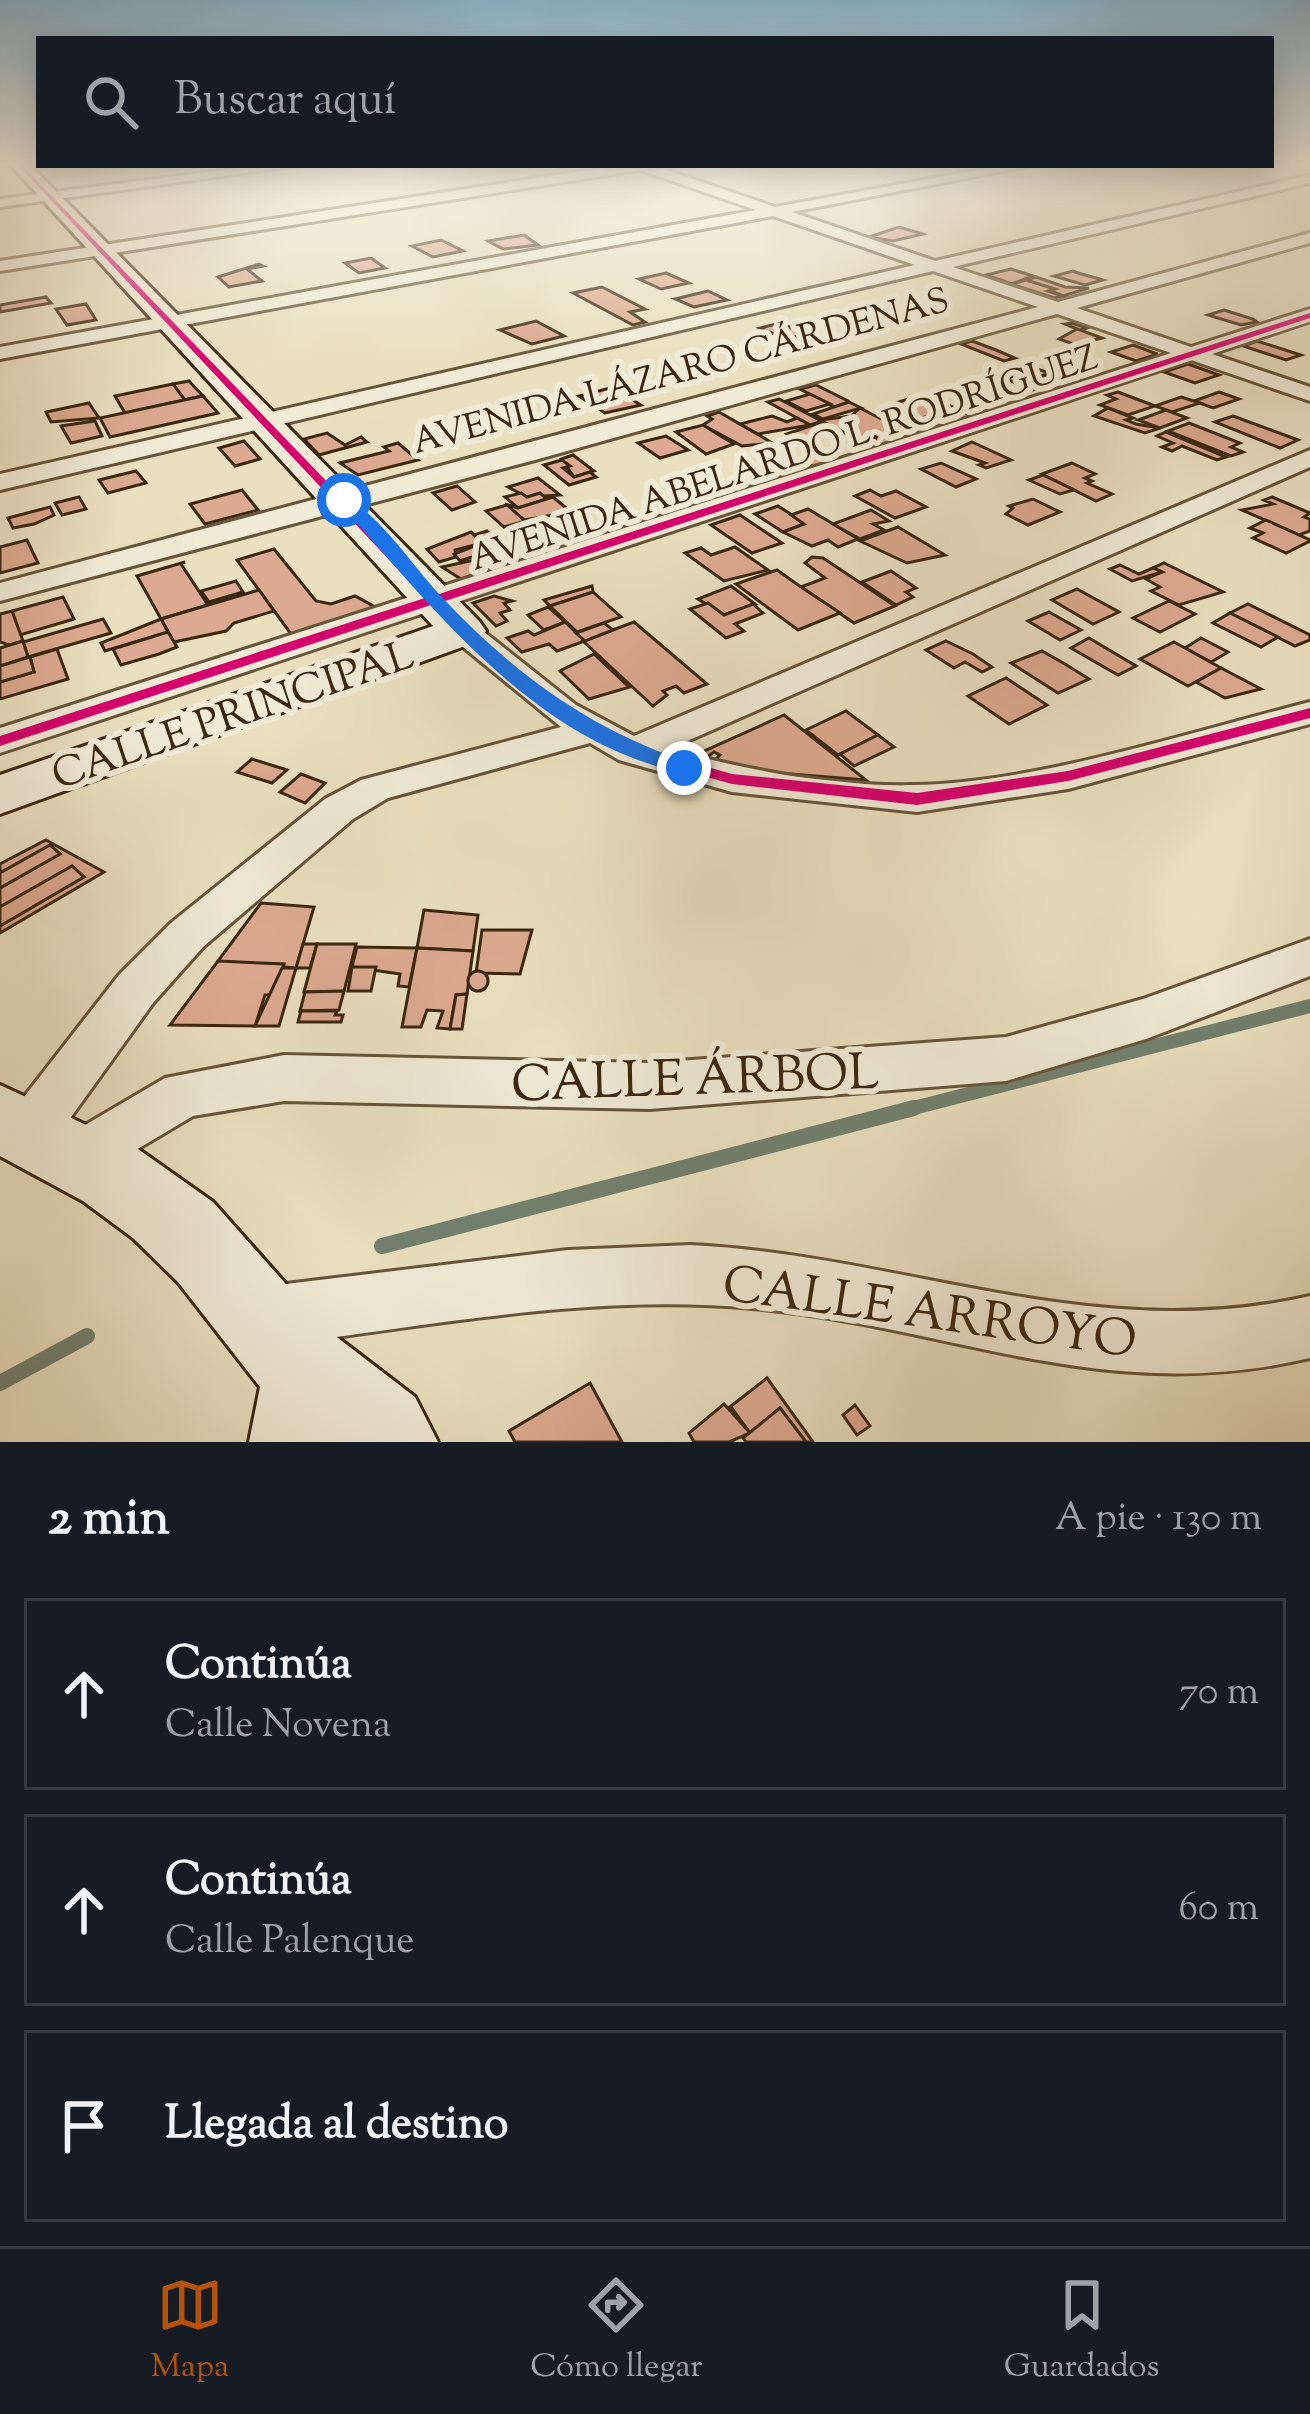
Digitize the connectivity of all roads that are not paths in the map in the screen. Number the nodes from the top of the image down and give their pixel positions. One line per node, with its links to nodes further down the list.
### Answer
1 (80, 229): 7 (street)
2 (232, 229): 7 (street)
3 (677, 229): 12 (street)
4 (826, 229): 8 (street)
5 (1092, 229): 8 (street)
6 (1310, 238): 10 (street, AVENIDA LÁZARO CÁRDENAS)
7 (100, 250): 9 (street); 12 (street)
8 (937, 265): 10 (street); 16 (street)
9 (0, 266)
10 (1058, 306): 14 (street); 19 (street, AVENIDA LÁZARO CÁRDENAS)
11 (1310, 315): 14 (street, AVENIDA ABELARDO L. RODRÍGUEZ)
12 (170, 322): 13 (street); 16 (street)
13 (0, 353)
14 (1194, 354): 15 (street); 21 (street, AVENIDA ABELARDO L. RODRÍGUEZ)
15 (1310, 394)
16 (269, 420): 18 (street); 19 (street)
17 (1310, 458): 25 (street)
18 (0, 482)
19 (344, 500): 20 (street, AVENIDA LÁZARO CÁRDENAS); 21 (street)
20 (0, 592)
21 (451, 616): 23 (street); 24 (street, AVENIDA ABELARDO L. RODRÍGUEZ); 26 (street, CALLE PRINCIPAL)
22 (1310, 713): 25 (street)
23 (591, 731): 25 (street); 28 (street)
24 (0, 741)
25 (632, 751)
26 (0, 795)
27 (1310, 957): 28 (street, CALLE ÁRBOL)
28 (37, 1136): 30 (street)
29 (1310, 1327): 30 (street, CALLE ARROYO)
30 (288, 1377): 31 (street)
31 (391, 1442)

